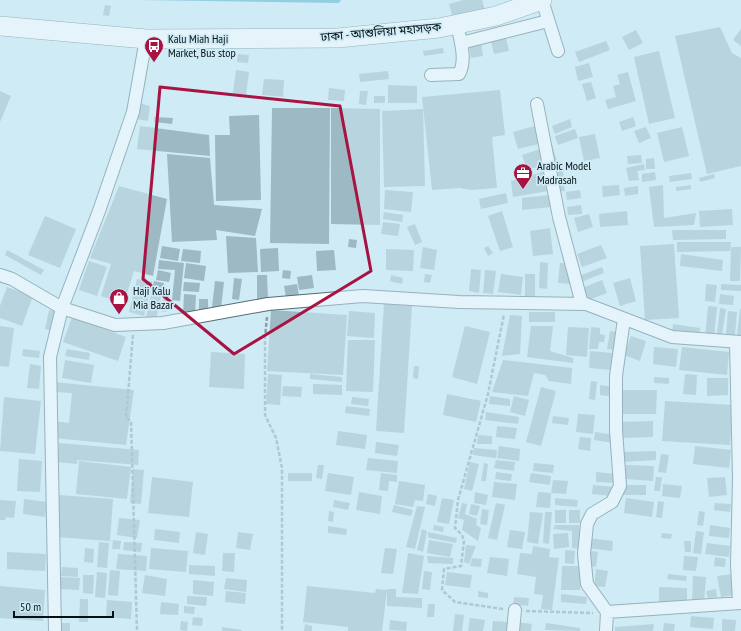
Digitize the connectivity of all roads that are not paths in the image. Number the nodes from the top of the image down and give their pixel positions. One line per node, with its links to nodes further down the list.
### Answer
1 (542, 0): 2 (street); 3 (highway, ঢাকা - আশুলিয়া মহাসড়ক)
2 (548, 21): 6 (street); 7 (street)
3 (457, 24): 5 (highway, ঢাকা - আশুলিয়া মহাসড়ক); 6 (street)
4 (0, 26): 5 (highway, ঢাকা - আশুলিয়া মহাসড়ক)
5 (146, 39): 12 (street)
6 (461, 43): 8 (street)
7 (558, 51)
8 (431, 75)
9 (537, 104): 11 (street)
10 (0, 275): 12 (street)
11 (582, 304): 12 (street); 13 (street)
12 (62, 308): 18 (street)
13 (624, 319): 14 (street); 17 (street)
14 (738, 342): 15 (street)
15 (740, 603): 17 (street)
16 (515, 610): 19 (street)
17 (607, 612): 20 (street)
18 (54, 631)
19 (513, 631)
20 (606, 631)

